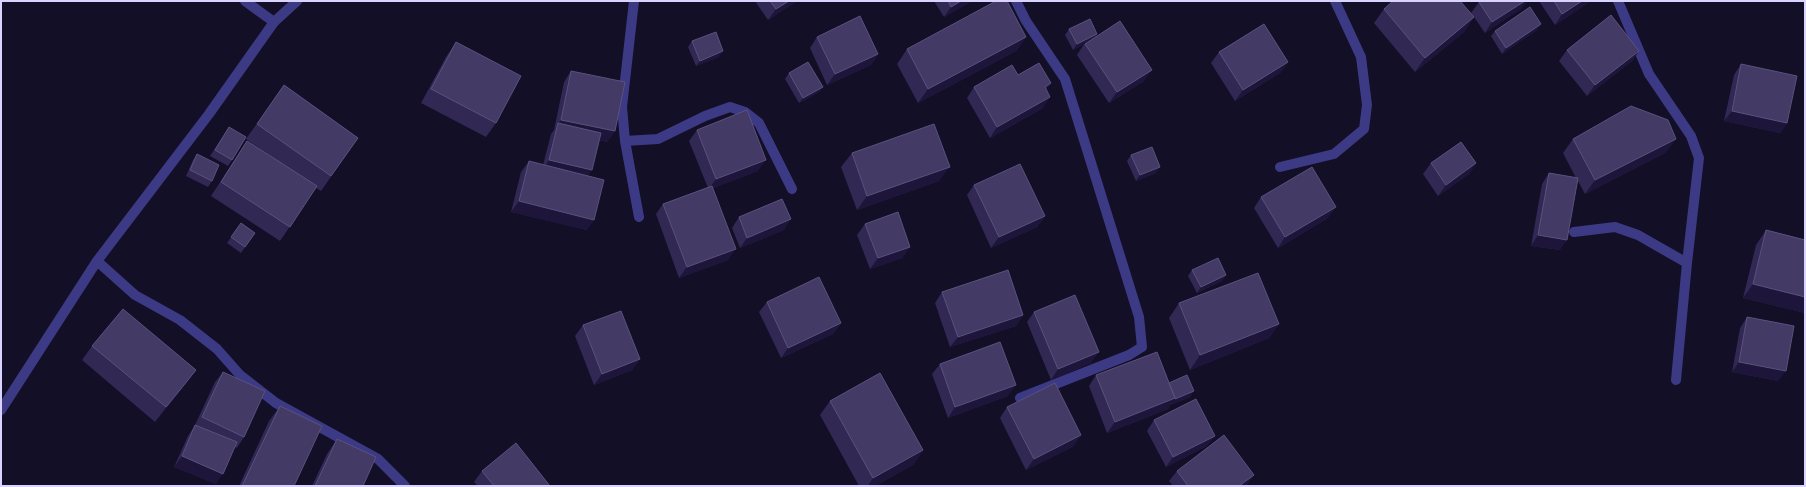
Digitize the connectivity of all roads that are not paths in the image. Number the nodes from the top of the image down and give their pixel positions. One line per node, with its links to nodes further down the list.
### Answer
1 (245, 1): 7 (street)
2 (297, 1): 7 (street)
3 (634, 1): 8 (street)
4 (1016, 1): 16 (street)
5 (1335, 1): 9 (street)
6 (1618, 1): 14 (street)
7 (274, 22): 13 (street)
8 (625, 141): 10 (street); 11 (street)
9 (1280, 167)
10 (792, 189)
11 (639, 217)
12 (1574, 232): 14 (street)
13 (97, 261): 17 (street); 18 (street)
14 (1686, 263): 15 (street)
15 (1676, 380)
16 (1020, 398)
17 (1, 410)
18 (405, 486)

